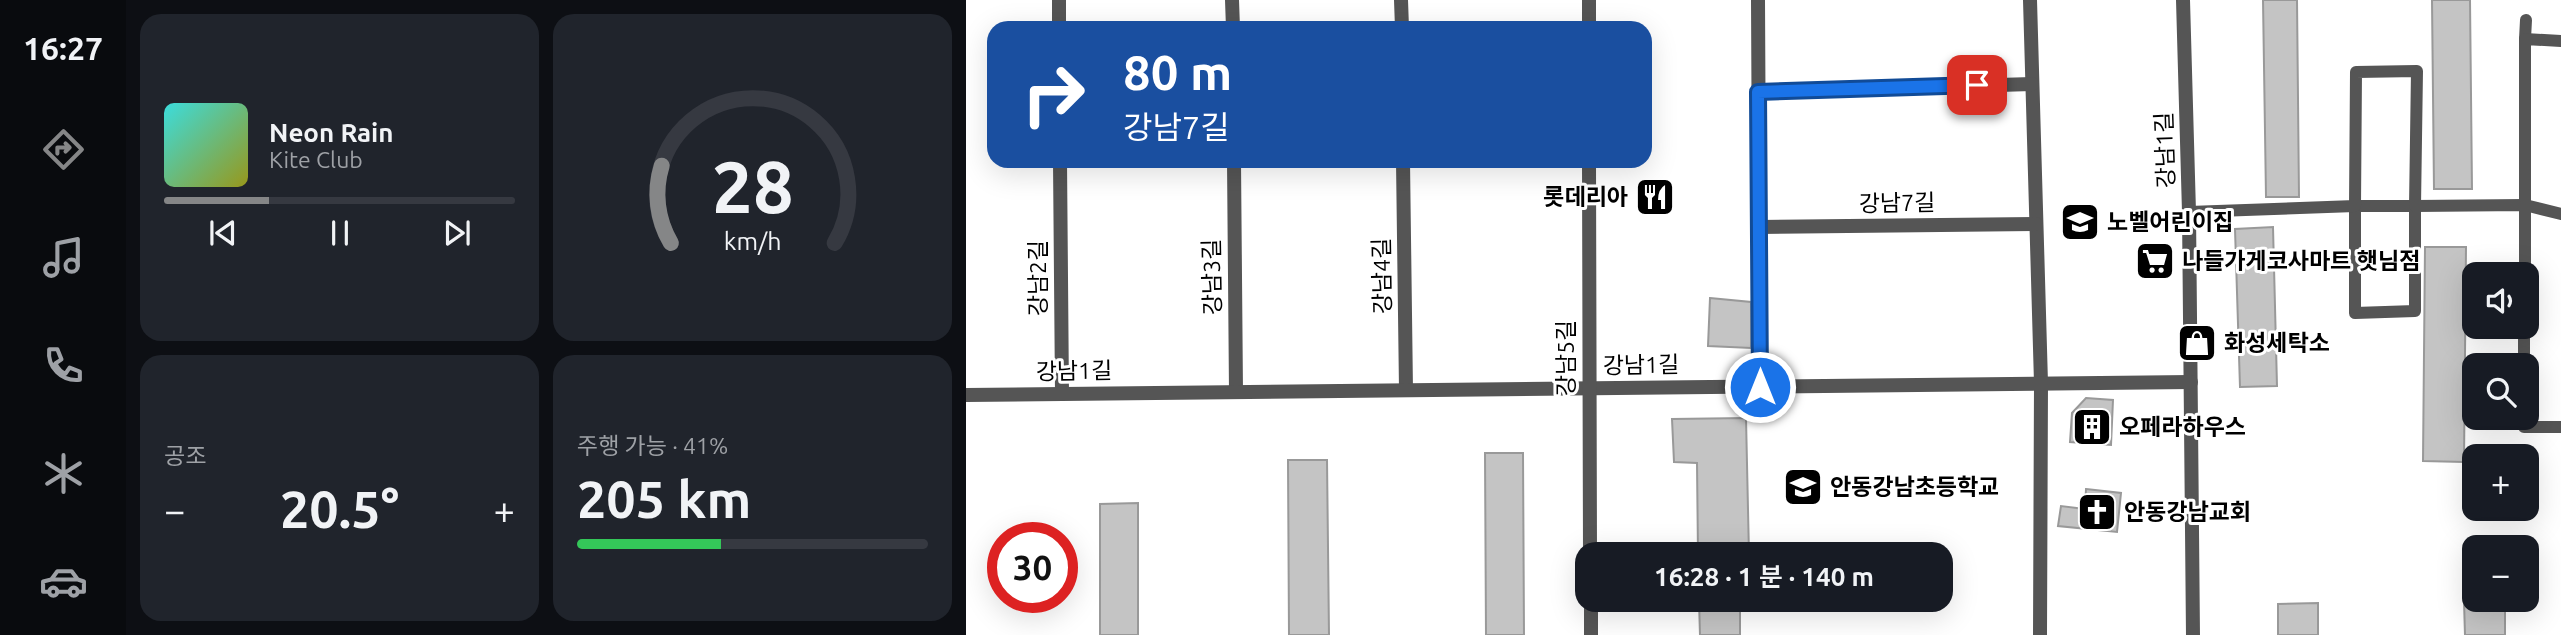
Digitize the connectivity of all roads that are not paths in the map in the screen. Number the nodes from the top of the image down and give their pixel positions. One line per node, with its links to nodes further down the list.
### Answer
1 (1059, 0): 9 (street)
2 (1232, 0): 10 (street)
3 (1401, 0): 11 (street)
4 (1589, 0): 12 (street)
5 (1758, 0): 16 (street)
6 (2030, 0): 15 (street)
7 (2183, 0): 24 (street, 강남1길)
8 (2526, 20): 13 (lane)
9 (1059, 21)
10 (1233, 21)
11 (1402, 21)
12 (1589, 21)
13 (2525, 39): 14 (lane); 22 (lane)
14 (2561, 41)
15 (2032, 84): 16 (street); 26 (street)
16 (1758, 92): 27 (street)
17 (1060, 168): 35 (street, 강남2길)
18 (1234, 168): 34 (street, 강남3길)
19 (1403, 168): 33 (street, 강남4길)
20 (1589, 168): 32 (street, 강남5길)
21 (2415, 205): 22 (lane); 23 (lane); 23 (lane); 23 (lane)
22 (2525, 205): 25 (lane); 28 (lane)
23 (2355, 206): 24 (lane)
24 (2189, 212): 29 (street, 강남1길)
25 (2561, 214)
26 (2036, 224): 27 (street, 강남7길); 30 (street)
27 (1759, 227): 31 (street)
28 (2525, 262)
29 (2191, 382): 30 (street, 강남1길); 43 (street, 강남1길)
30 (2041, 383): 31 (street, 강남1길); 42 (street)
31 (1760, 387): 32 (street, 강남1길)
32 (1589, 388): 33 (street, 강남1길); 39 (street, 강남5길)
33 (1406, 390): 34 (street, 강남1길)
34 (1236, 392): 35 (street, 강남1길)
35 (1062, 394): 36 (street, 강남1길)
36 (966, 395)
37 (2539, 427): 38 (lane)
38 (2561, 427)
39 (1590, 542)
40 (1591, 612): 41 (street)
41 (1591, 635)
42 (2040, 635)
43 (2193, 635)

